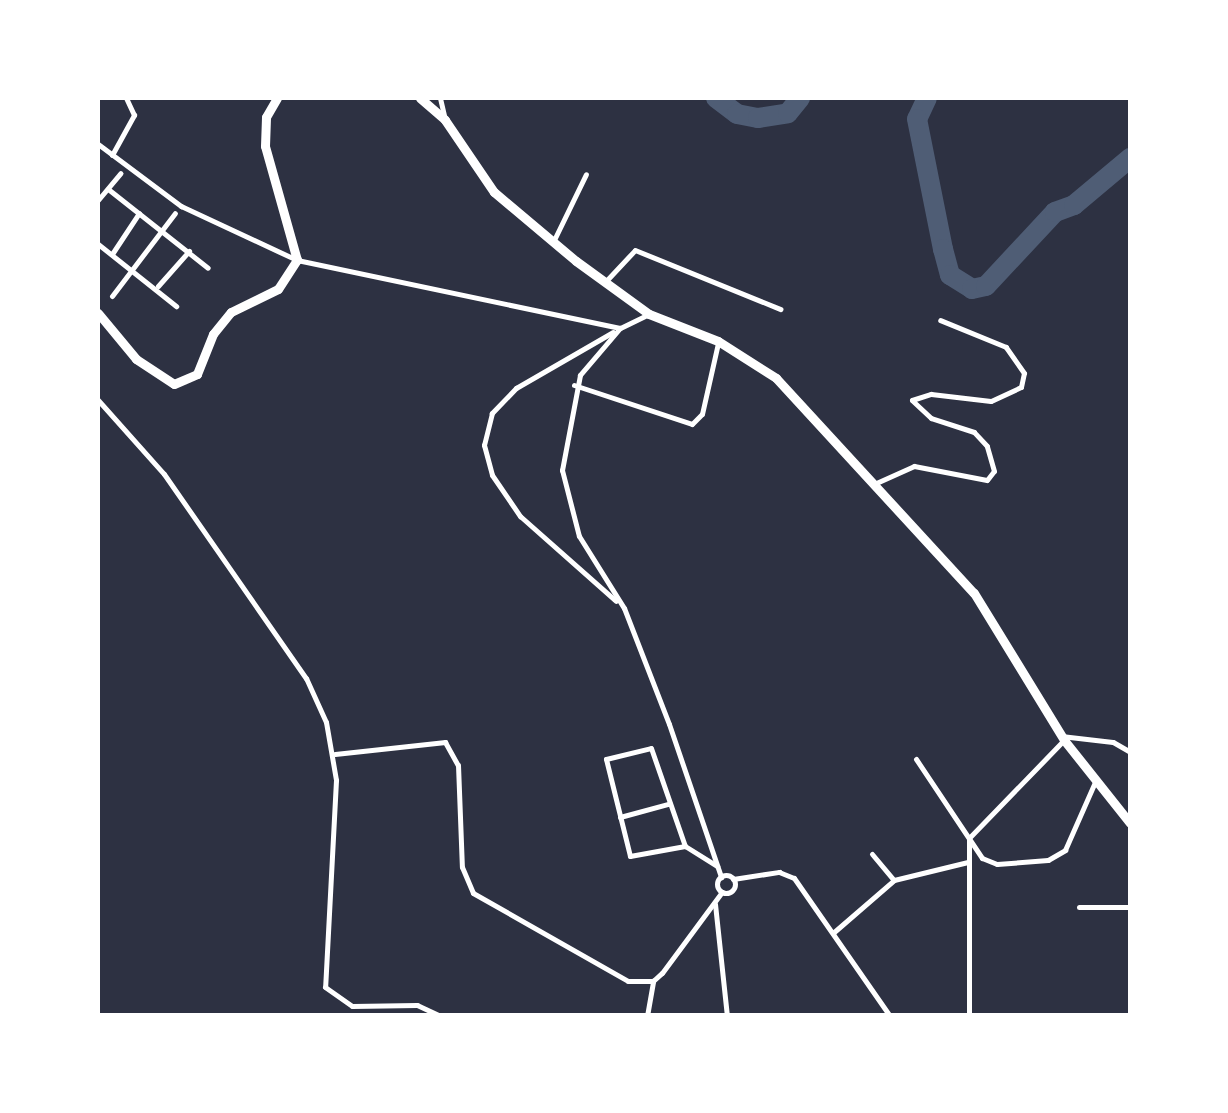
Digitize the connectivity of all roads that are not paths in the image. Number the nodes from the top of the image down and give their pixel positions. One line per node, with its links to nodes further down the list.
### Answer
1 (126, 98): 7 (street)
2 (277, 98): 19 (highway)
3 (420, 98): 5 (highway)
4 (440, 98): 5 (street)
5 (445, 120): 15 (highway)
6 (98, 144): 7 (street)
7 (112, 154): 19 (street)
8 (121, 173): 10 (street)
9 (586, 174): 15 (street)
10 (108, 189): 11 (street); 12 (street)
11 (98, 200)
12 (139, 213): 14 (street); 18 (street)
13 (175, 213): 14 (street)
14 (162, 230): 17 (street); 21 (street)
15 (553, 242): 22 (highway)
16 (98, 244): 18 (street)
17 (189, 251): 20 (street); 23 (street)
18 (112, 254): 21 (street)
19 (296, 260): 27 (highway); 30 (street)
20 (208, 268)
21 (134, 269): 23 (street); 24 (street)
22 (605, 283): 26 (street); 28 (highway)
23 (158, 286): 25 (street)
24 (112, 296)
25 (176, 306)
26 (780, 309)
27 (98, 314)
28 (649, 314): 30 (street); 31 (highway)
29 (940, 320): 34 (street)
30 (620, 328): 32 (street); 35 (street)
31 (718, 341): 32 (street); 34 (highway)
32 (574, 386): 35 (street)
33 (98, 400): 38 (street)
34 (874, 484): 36 (highway)
35 (624, 608): 48 (street)
36 (1063, 738): 37 (street); 40 (highway); 44 (street)
37 (1130, 752)
38 (336, 754): 57 (street); 59 (street)
39 (916, 759): 44 (street)
40 (1096, 779): 43 (highway); 44 (street)
41 (668, 804): 42 (street); 42 (street); 45 (street)
42 (620, 818): 45 (street)
43 (1130, 823)
44 (969, 838): 47 (street)
45 (685, 846): 48 (street)
46 (872, 854): 51 (street)
47 (968, 862): 51 (street); 62 (street)
48 (717, 866): 49 (street)
49 (721, 877): 50 (street); 52 (street)
50 (733, 879): 52 (street); 56 (street)
51 (894, 880): 56 (street)
52 (722, 892): 53 (street)
53 (715, 902): 57 (street); 61 (street)
54 (1079, 907): 55 (street)
55 (1130, 907)
56 (834, 932): 58 (street)
57 (652, 981): 60 (street)
58 (888, 1012)
59 (441, 1016)
60 (647, 1016)
61 (727, 1016)
62 (969, 1016)

